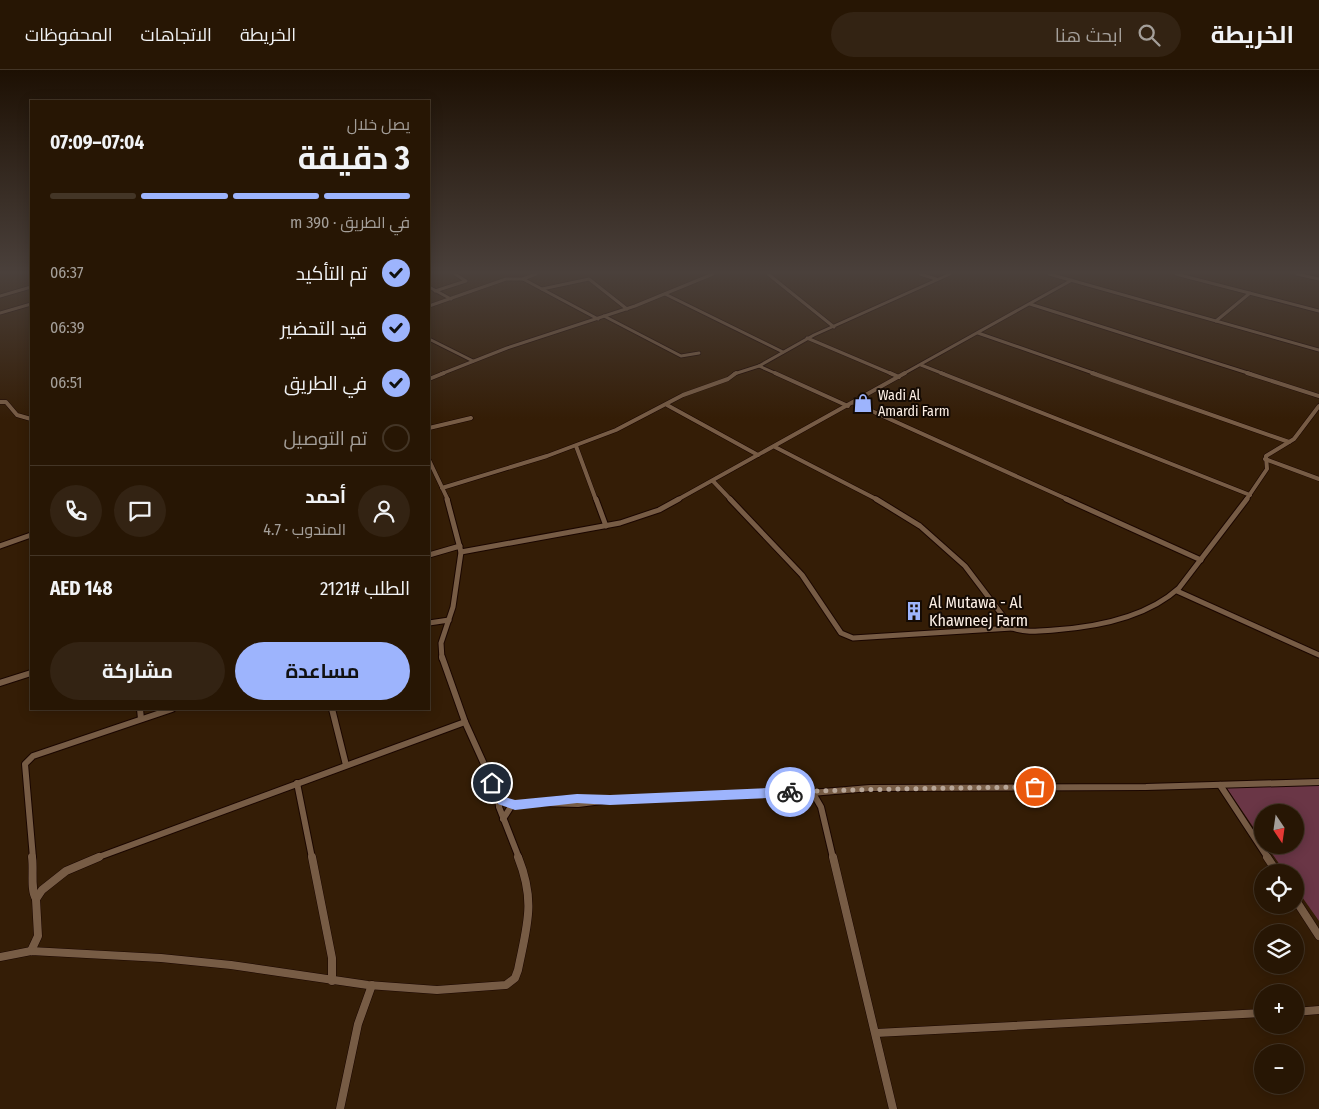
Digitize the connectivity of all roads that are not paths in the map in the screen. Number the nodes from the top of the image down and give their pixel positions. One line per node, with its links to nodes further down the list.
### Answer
1 (584, 322): 16 (street)
2 (616, 322): 15 (street)
3 (723, 322): 14 (street)
4 (828, 322): 9 (street)
5 (844, 322): 9 (street)
6 (998, 322): 10 (street)
7 (1088, 322): 21 (street)
8 (1221, 322): 13 (street)
9 (834, 327): 11 (street)
10 (978, 334): 17 (street); 30 (street)
11 (807, 338): 14 (street); 19 (street)
12 (430, 340): 16 (street)
13 (1319, 350)
14 (783, 352): 18 (street)
15 (699, 353)
16 (473, 361): 20 (street)
17 (921, 365): 19 (street); 39 (street)
18 (759, 366): 24 (street); 25 (street)
19 (899, 377): 23 (street)
20 (430, 380)
21 (1319, 396)
22 (0, 402): 28 (street)
23 (854, 403): 25 (street); 45 (street)
24 (667, 405): 31 (street); 33 (street)
25 (848, 406): 32 (street)
26 (1319, 406): 30 (street)
27 (471, 418): 29 (street)
28 (30, 419)
29 (430, 428)
30 (1289, 442): 34 (street)
31 (576, 446): 38 (street); 40 (street)
32 (775, 446): 33 (street); 49 (street)
33 (758, 455): 37 (street)
34 (1265, 459): 36 (street); 39 (street)
35 (430, 462): 38 (street)
36 (1319, 478)
37 (713, 481): 40 (street); 49 (street)
38 (442, 488): 43 (street)
39 (1250, 495): 45 (street)
40 (606, 526): 43 (street)
41 (30, 535): 42 (street)
42 (0, 546)
43 (461, 549): 44 (street); 47 (street)
44 (430, 555)
45 (1201, 560): 46 (street)
46 (1177, 591): 49 (street); 50 (street)
47 (449, 620): 48 (street); 57 (street)
48 (430, 623)
49 (1012, 628)
50 (1319, 655)
51 (30, 673): 52 (street)
52 (0, 683)
53 (140, 710): 56 (street)
54 (169, 710): 56 (street)
55 (332, 710): 58 (street)
56 (141, 719): 67 (street)
57 (465, 722): 58 (street); 63 (street)
58 (346, 765): 60 (street)
59 (1319, 782): 61 (street)
60 (297, 784): 67 (street); 72 (street)
61 (1220, 786): 62 (street); 66 (street)
62 (810, 793): 64 (street); 77 (street)
63 (498, 795): 64 (street); 65 (street)
64 (512, 805): 65 (street)
65 (503, 818): 73 (street)
66 (1272, 864)
67 (36, 899): 70 (street)
68 (1304, 913): 69 (street)
69 (1319, 936)
70 (31, 951): 71 (street); 72 (street)
71 (0, 958)
72 (332, 981): 73 (street)
73 (372, 985): 78 (street)
74 (1319, 1010): 75 (street)
75 (1304, 1011)
76 (1254, 1013): 77 (street)
77 (876, 1033): 79 (street)
78 (340, 1109)
79 (893, 1109)

